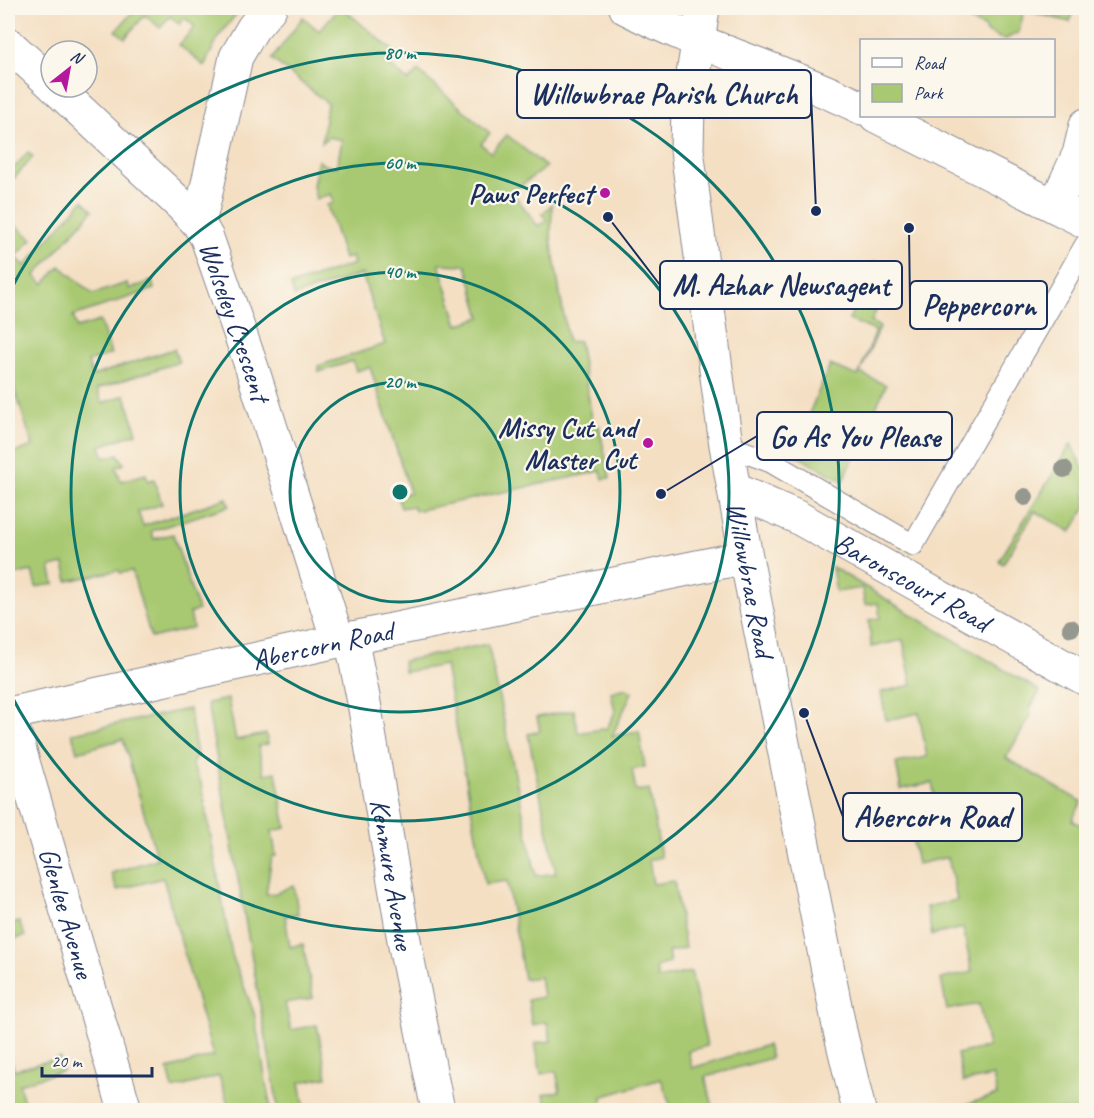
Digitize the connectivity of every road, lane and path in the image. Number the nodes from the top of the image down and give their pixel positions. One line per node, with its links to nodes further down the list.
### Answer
1 (270, 8): 13 (street, Wolseley Crescent)
2 (626, 8): 4 (street)
3 (703, 8): 4 (street, Willowbrae Road)
4 (698, 43): 8 (street); 15 (street, Willowbrae Road)
5 (8, 44): 6 (street)
6 (39, 72)
7 (68, 99): 13 (street)
8 (860, 108)
9 (878, 117): 11 (street)
10 (1086, 125): 11 (street)
11 (1055, 206): 12 (street)
12 (1086, 222)
13 (199, 224): 18 (street, Wolseley Crescent)
14 (1086, 244): 15 (lane)
15 (726, 445): 16 (street, Willowbrae Road)
16 (735, 490): 17 (street, Willowbrae Road); 19 (street, Baronscourt Road)
17 (746, 556): 18 (street, Abercorn Road); 23 (street, Willowbrae Road)
18 (344, 639): 20 (street, Abercorn Road); 22 (street, Kenmure Avenue)
19 (1086, 679)
20 (8, 714): 21 (street, Glenlee Avenue)
21 (125, 1110)
22 (438, 1110)
23 (860, 1110)

